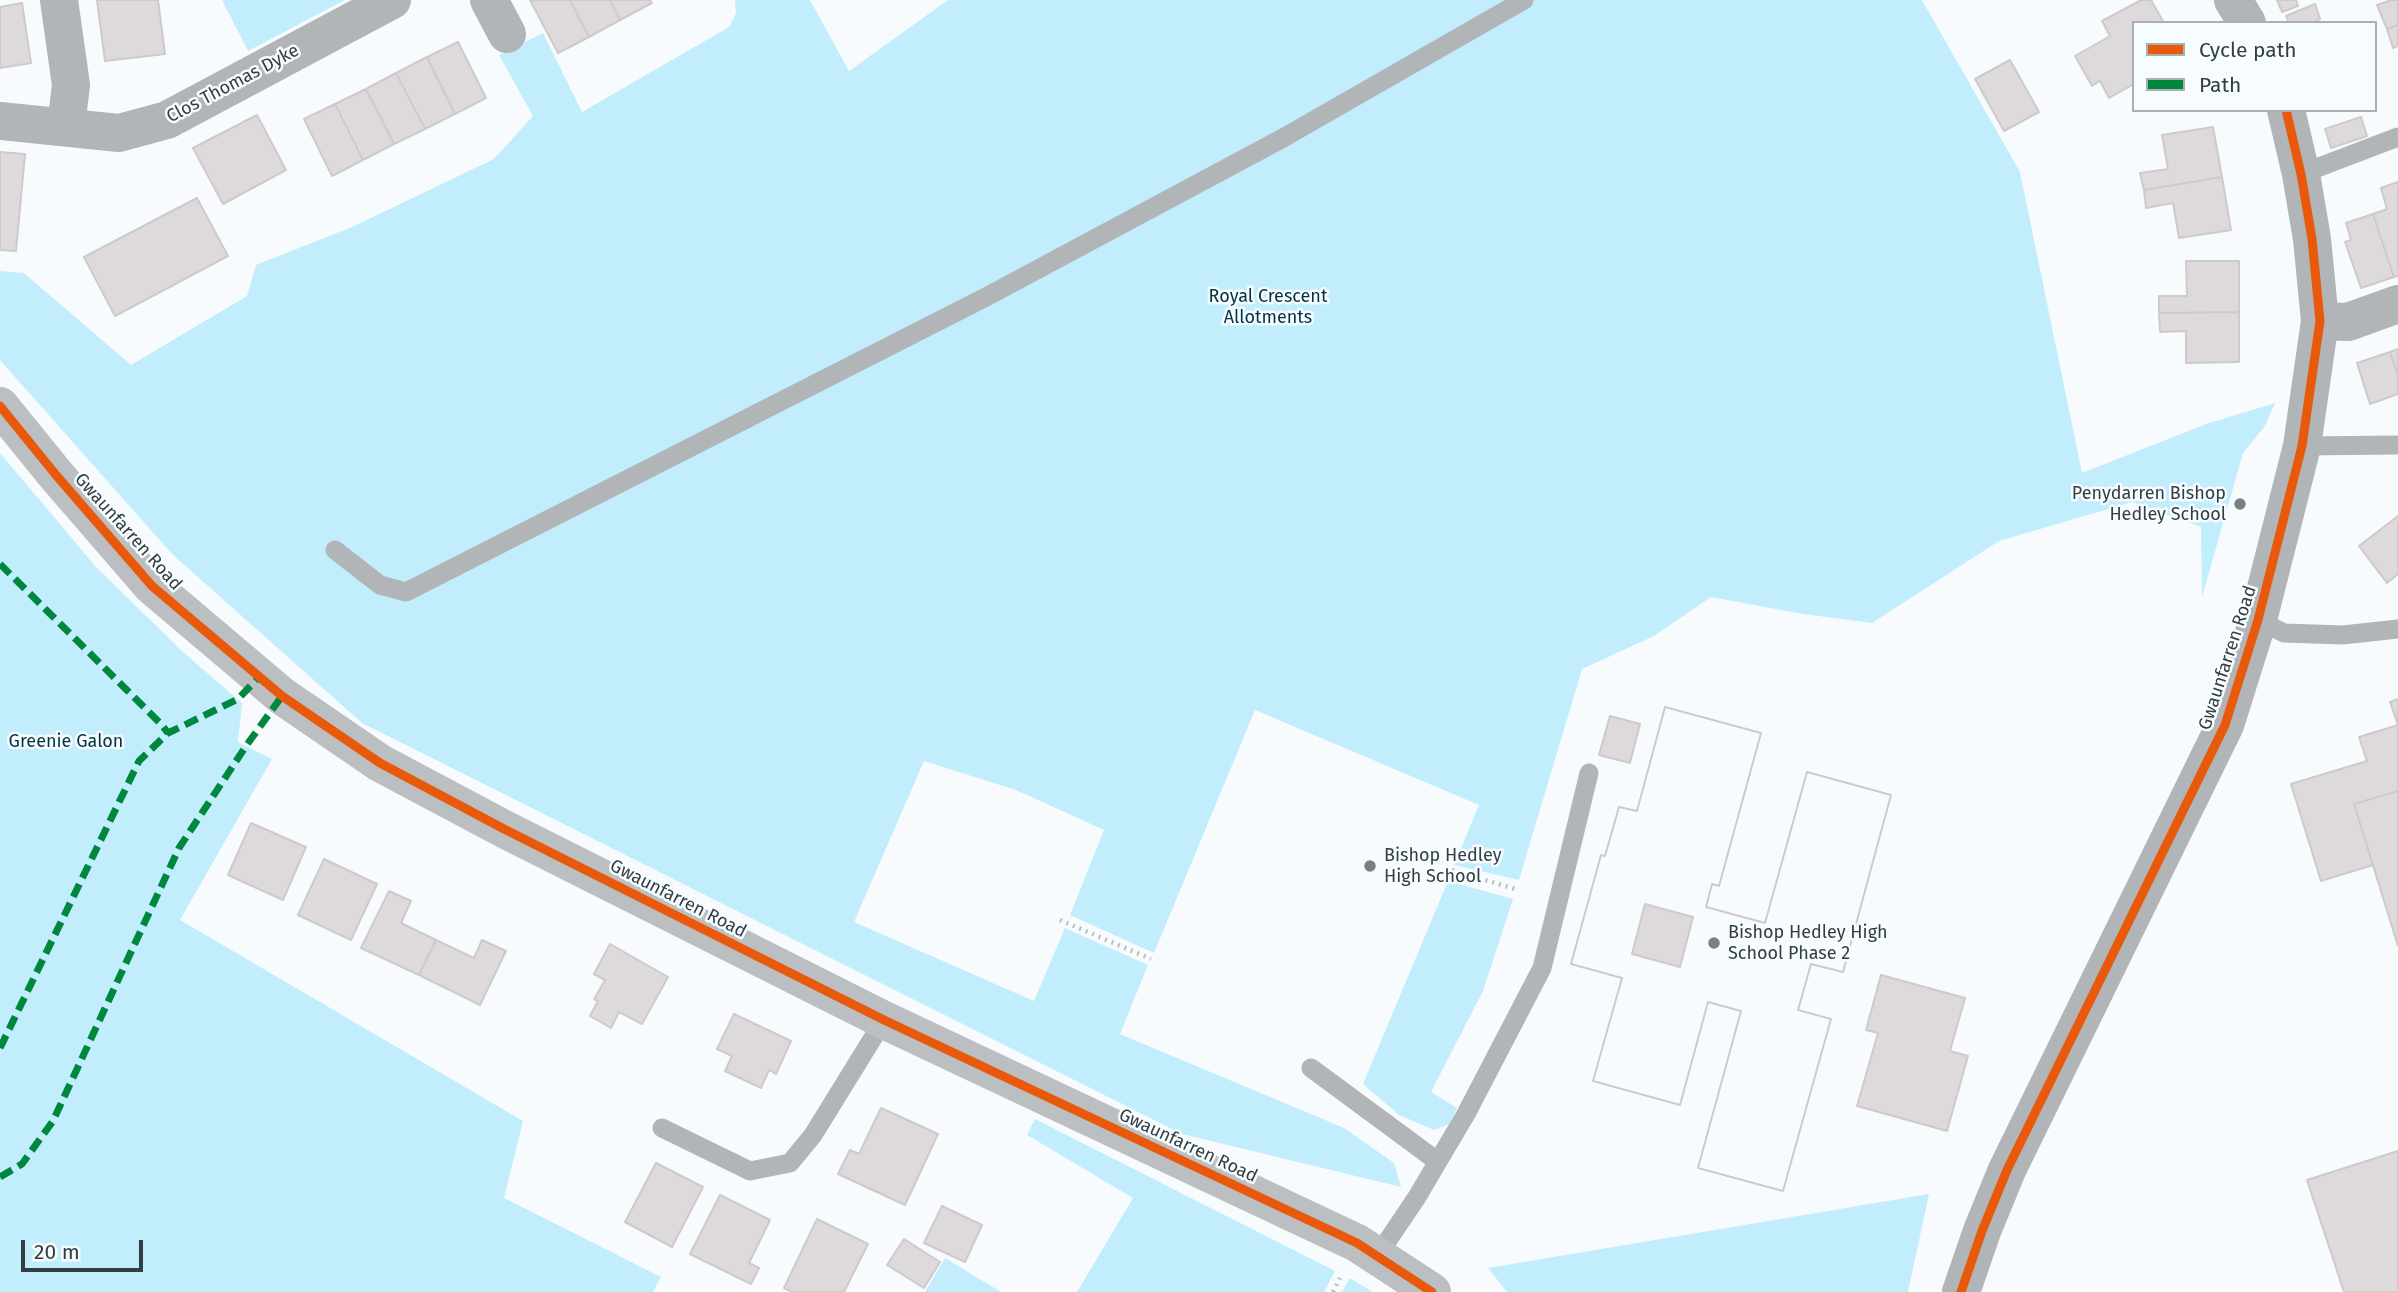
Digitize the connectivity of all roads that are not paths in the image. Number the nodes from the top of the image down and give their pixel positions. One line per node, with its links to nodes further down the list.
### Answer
1 (59, 0): 10 (street)
2 (392, 0): 10 (street, Clos Thomas Dyke)
3 (489, 0): 7 (street)
4 (1524, 0): 18 (lane)
5 (2233, 0): 6 (street)
6 (2246, 21)
7 (507, 34)
8 (2286, 112): 12 (street, Gwaunfarren Road)
9 (0, 121): 10 (street, Clos Thomas Dyke)
10 (66, 127)
11 (2398, 137): 12 (lane)
12 (2301, 174): 14 (street, Gwaunfarren Road)
13 (2398, 304): 14 (street)
14 (2320, 321): 17 (street, Gwaunfarren Road)
15 (0, 406): 22 (street, Gwaunfarren Road)
16 (2398, 445): 17 (lane)
17 (2302, 446): 19 (street, Gwaunfarren Road)
18 (335, 550)
19 (2258, 620): 20 (lane); 28 (street, Gwaunfarren Road)
20 (2398, 629)
21 (1589, 773): 25 (lane)
22 (884, 1020): 24 (lane); 26 (street, Gwaunfarren Road)
23 (1311, 1068): 25 (lane)
24 (662, 1128)
25 (1437, 1161): 26 (lane)
26 (1378, 1255): 27 (street, Gwaunfarren Road)
27 (1433, 1292)
28 (1961, 1292)

